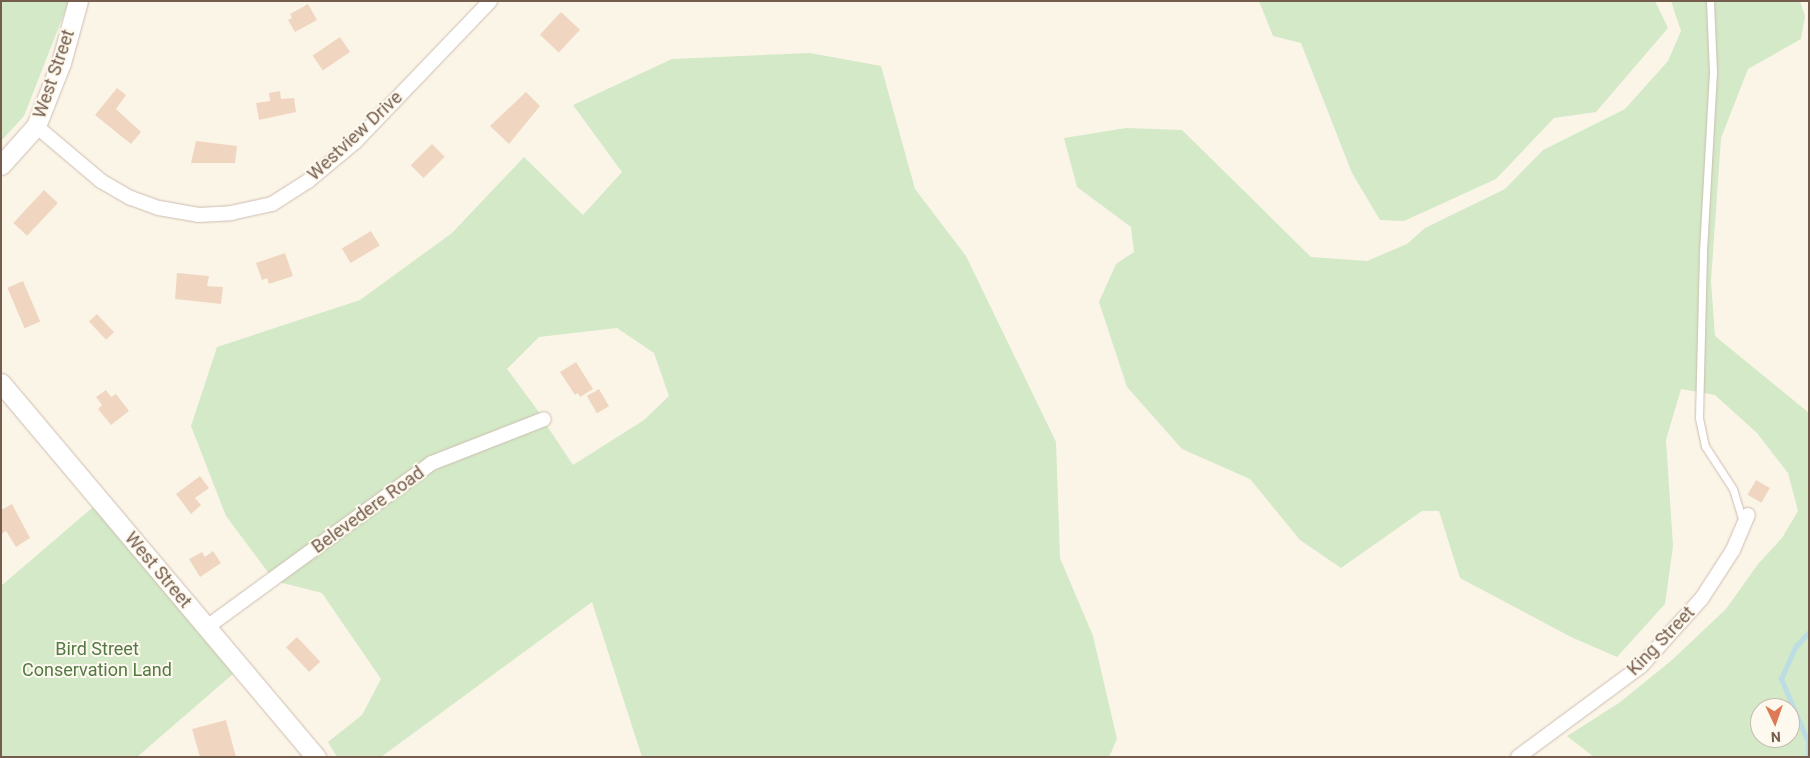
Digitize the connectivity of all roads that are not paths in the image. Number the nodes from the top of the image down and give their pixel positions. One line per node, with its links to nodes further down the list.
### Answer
1 (78, 1): 4 (street, West Street)
2 (490, 1): 4 (street, Westview Drive)
3 (1710, 1): 8 (lane)
4 (36, 126): 5 (street, West Street)
5 (1, 165)
6 (1, 383): 9 (street, West Street)
7 (544, 420): 9 (street, Belevedere Road)
8 (1746, 520): 11 (street, King Street)
9 (207, 627): 10 (street, West Street)
10 (316, 757)
11 (1518, 757)

